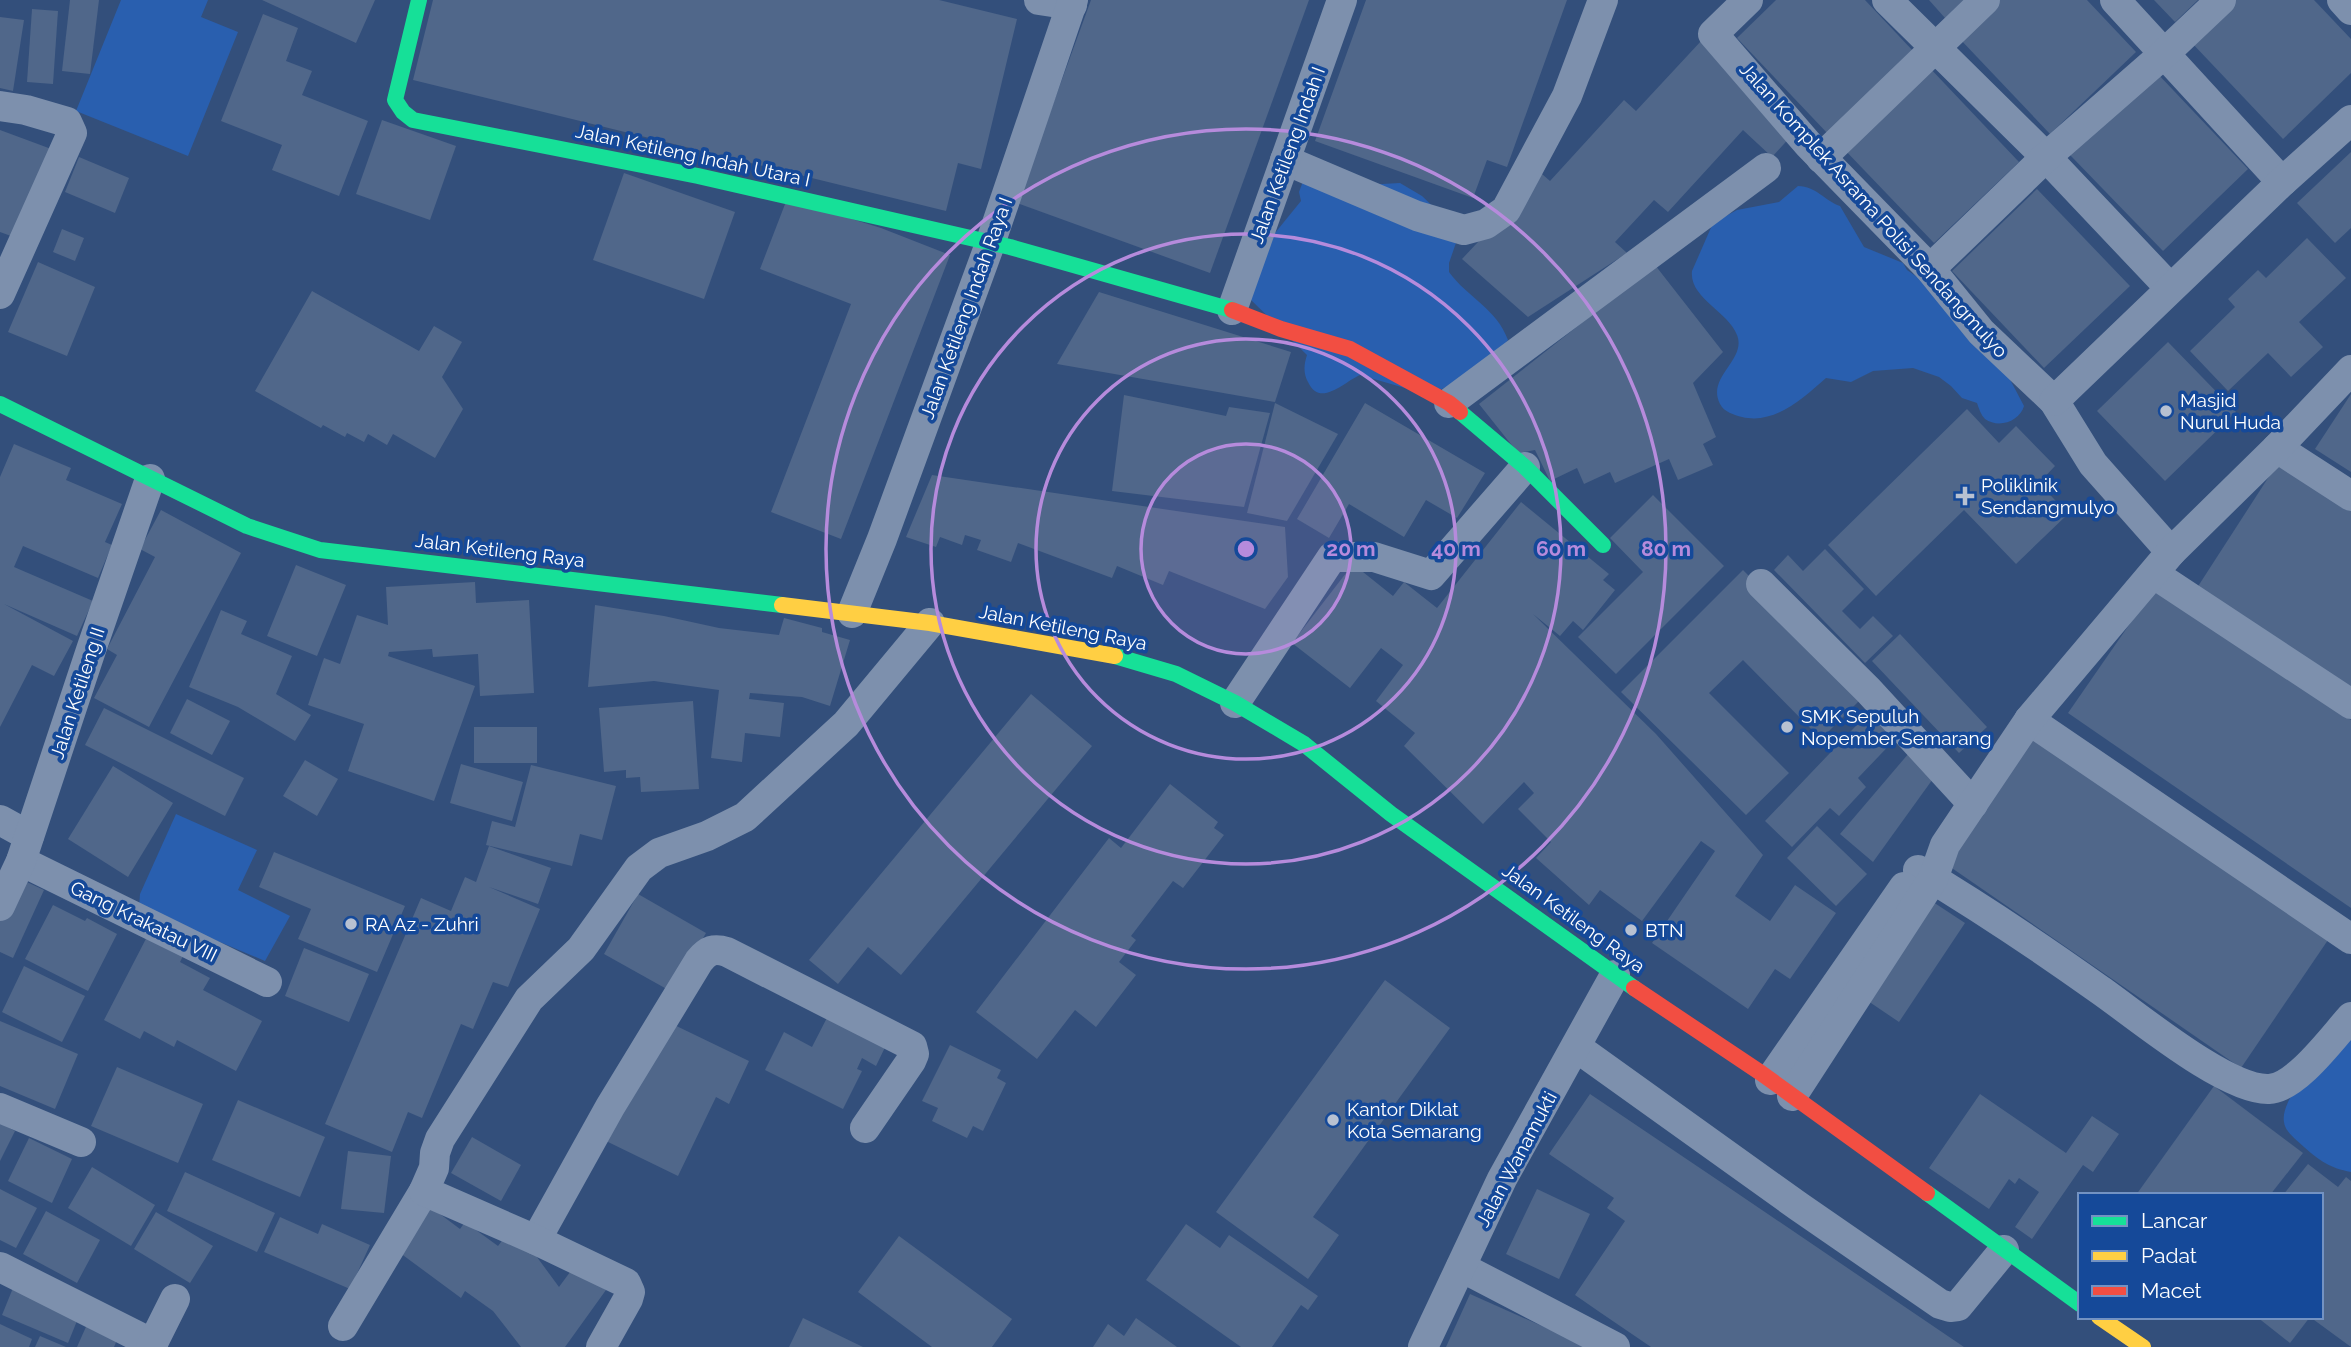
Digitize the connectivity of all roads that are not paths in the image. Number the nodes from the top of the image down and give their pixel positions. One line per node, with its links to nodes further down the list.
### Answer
1 (419, 0): 22 (main road, Jalan Ketileng Indah Utara I)
2 (1039, 0): 11 (street)
3 (1342, 0): 19 (street, Jalan Ketileng Indah I)
4 (1603, 0): 19 (street)
5 (1748, 0): 18 (street, Jalan Komplek Asrama Polisi Sendangmulyo)
6 (1887, 0): 13 (street)
7 (1985, 0): 13 (street)
8 (2115, 0): 14 (street)
9 (2221, 0): 14 (street)
10 (2342, 0): 12 (street)
11 (1073, 3): 22 (street, Jalan Ketileng Indah Raya I)
12 (2351, 10)
13 (1935, 49): 17 (street); 18 (street)
14 (2165, 53): 17 (street); 21 (street)
15 (0, 106): 25 (street)
16 (2351, 120): 21 (street)
17 (2046, 157): 23 (street); 24 (street)
18 (1821, 158): 23 (street, Jalan Komplek Asrama Polisi Sendangmulyo)
19 (1285, 160): 26 (street, Jalan Ketileng Indah I)
20 (1766, 168): 29 (street)
21 (2282, 182): 24 (street)
22 (990, 244): 26 (main road); 38 (street, Jalan Ketileng Indah Raya I)
23 (1930, 269): 28 (street, Jalan Komplek Asrama Polisi Sendangmulyo)
24 (2170, 288): 28 (street)
25 (0, 294)
26 (1232, 310): 29 (main road)
27 (2351, 370): 31 (street)
28 (2054, 401): 36 (street, Jalan Komplek Asrama Polisi Sendangmulyo)
29 (1450, 403): 32 (main road)
30 (0, 404): 33 (main road, Jalan Ketileng Raya)
31 (2277, 449): 34 (street); 36 (street)
32 (1525, 467): 35 (main road); 40 (street)
33 (150, 479): 38 (main road, Jalan Ketileng Raya); 45 (street, Jalan Ketileng II)
34 (2351, 496)
35 (1603, 545)
36 (2162, 563): 41 (street, Jalan Komplek Asrama Polisi Sendangmulyo); 42 (street)
37 (1761, 584): 43 (street)
38 (852, 613): 39 (main road, Jalan Ketileng Raya)
39 (930, 623): 40 (main road, Jalan Ketileng Raya); 57 (street)
40 (1235, 703): 49 (main road, Jalan Ketileng Raya)
41 (2351, 704)
42 (2029, 720): 43 (street); 48 (street)
43 (1973, 804): 46 (street)
44 (0, 820): 45 (street, Gang Krakatau VIII)
45 (25, 849): 47 (street, Jalan Ketileng II); 50 (street, Gang Krakatau VIII)
46 (1925, 874): 51 (street); 53 (street)
47 (0, 906)
48 (2351, 939)
49 (1615, 975): 52 (street, Jalan Wanamukti); 53 (main road, Jalan Ketileng Raya)
50 (267, 982)
51 (2351, 1017)
52 (1576, 1047): 59 (street); 61 (street, Jalan Wanamukti)
53 (1781, 1088): 59 (main road, Jalan Ketileng Raya)
54 (0, 1108): 56 (street)
55 (866, 1128): 58 (street)
56 (81, 1142)
57 (424, 1191): 58 (street); 65 (street)
58 (536, 1240): 67 (street)
59 (2004, 1250): 63 (main road, Jalan Ketileng Raya)
60 (0, 1267): 66 (street)
61 (1461, 1267): 68 (street, Jalan Wanamukti); 69 (street)
62 (175, 1299): 66 (street)
63 (2078, 1303)
64 (2102, 1319): 70 (main road)
65 (343, 1326)
66 (152, 1345)
67 (601, 1347)
68 (1423, 1347)
69 (1615, 1347)
70 (2143, 1347)

